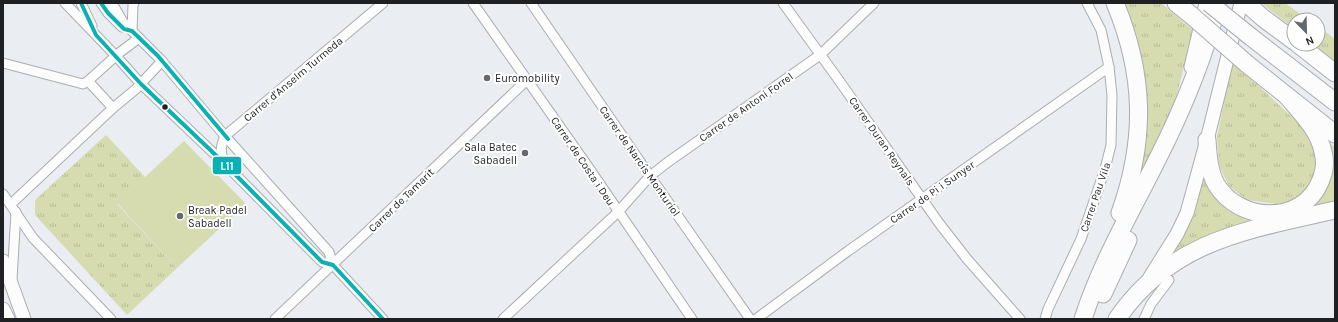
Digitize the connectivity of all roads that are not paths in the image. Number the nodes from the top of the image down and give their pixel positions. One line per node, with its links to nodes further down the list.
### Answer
1 (65, 3): 19 (street)
2 (81, 3): 19 (street)
3 (101, 3): 20 (street)
4 (112, 3): 20 (street)
5 (134, 3): 20 (street)
6 (383, 3): 37 (street, Carrer d'Anselm Turmeda)
7 (473, 3): 29 (street, Carrer de Costa i Deu)
8 (531, 3): 40 (street, Carrer de Narcís Monturiol)
9 (783, 3): 23 (street, Carrer Duran Reynals)
10 (874, 3): 23 (street, Carrer de Antoni Forrel)
11 (1087, 3): 27 (street, Carrer Pau Vila)
12 (1115, 3): 47 (highway)
13 (1176, 3): 32 (highway, bridge)
14 (1207, 3): 33 (highway, bridge); 35 (street)
15 (1218, 3): 35 (highway)
16 (1229, 3): 65 (highway)
17 (1241, 3): 38 (street)
18 (1246, 3): 21 (highway)
19 (96, 35): 24 (street)
20 (135, 35): 24 (street); 25 (street)
21 (1286, 35)
22 (1308, 52): 28 (highway)
23 (820, 55): 40 (street, Carrer de Antoni Forrel); 42 (street, Carrer Duran Reynals)
24 (116, 56): 30 (street); 31 (street)
25 (162, 61): 31 (street); 37 (street)
26 (3, 63): 30 (street)
27 (1109, 66): 42 (street, Carrer de Pi i Sunyer); 63 (street, Carrer Pau Vila)
28 (1335, 73)
29 (527, 80): 45 (street, Carrer de Costa i Deu); 48 (street, Carrer de Tamarit)
30 (88, 81): 34 (street)
31 (141, 84): 34 (street); 39 (street)
32 (1287, 96): 36 (highway); 38 (highway)
33 (1335, 102)
34 (113, 108): 43 (street)
35 (1181, 111): 47 (highway)
36 (1335, 134)
37 (225, 136): 39 (street); 48 (street)
38 (1207, 140): 50 (street)
39 (225, 164): 48 (street)
40 (650, 176): 45 (street, Carrer de Antoni Forrel); 60 (street, Carrer de Narcís Monturiol)
41 (3, 194): 43 (street)
42 (922, 198): 61 (street, Carrer de Pi i Sunyer); 62 (street, Carrer Duran Reynals)
43 (13, 208): 51 (street); 55 (street)
44 (1335, 210): 50 (highway)
45 (618, 212): 58 (street, Carrer de Antoni Forrel); 59 (street, Carrer de Costa i Deu)
46 (3, 261): 51 (street)
47 (1105, 261): 64 (highway)
48 (333, 265): 56 (street, Carrer de Tamarit); 57 (street)
49 (1168, 280): 67 (street)
50 (1147, 282): 66 (highway)
51 (7, 284): 54 (street)
52 (3, 309): 53 (street)
53 (8, 319)
54 (24, 319)
55 (111, 319)
56 (275, 319)
57 (383, 319)
58 (503, 319)
59 (692, 319)
60 (750, 319)
61 (756, 319)
62 (1020, 319)
63 (1045, 319)
64 (1083, 319)
65 (1094, 319)
66 (1117, 319)
67 (1144, 319)

